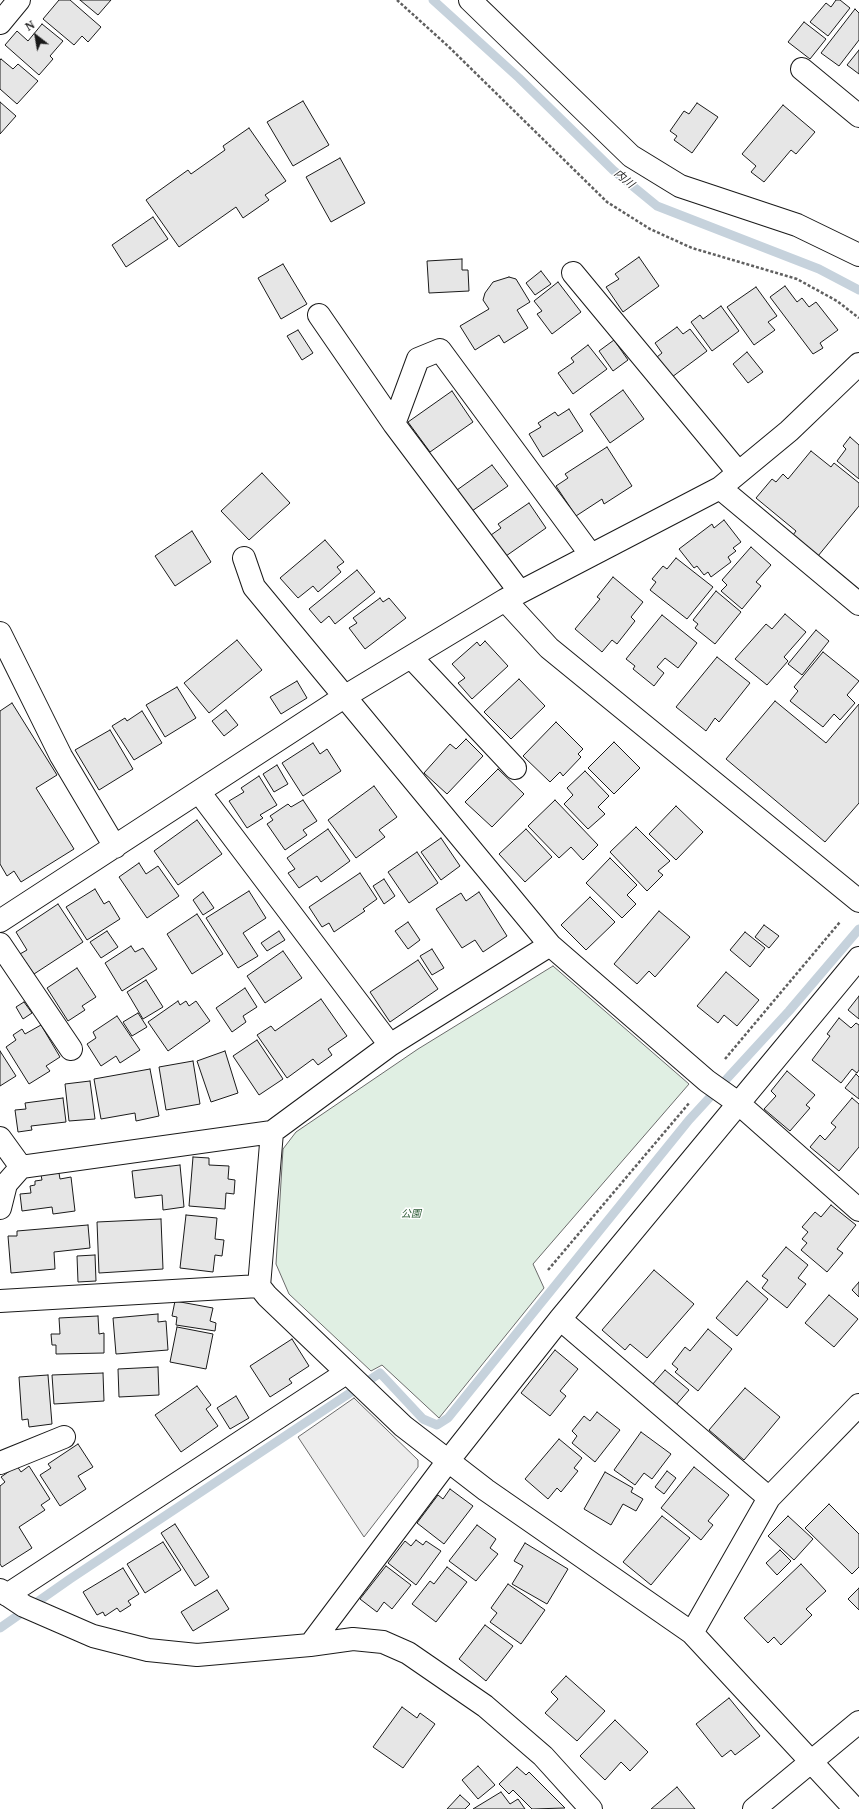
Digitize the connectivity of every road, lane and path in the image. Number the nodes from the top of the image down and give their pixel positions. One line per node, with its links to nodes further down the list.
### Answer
1 (19, 0): 3 (street)
2 (470, 0): 6 (street)
3 (0, 23)
4 (802, 69): 5 (street)
5 (859, 116)
6 (859, 255)
7 (573, 273): 11 (street)
8 (319, 315): 10 (street)
9 (859, 364): 11 (street)
10 (394, 424): 13 (street); 15 (street)
11 (738, 472): 12 (street)
12 (720, 488): 13 (street); 16 (street)
13 (591, 555): 15 (street)
14 (244, 558): 19 (street)
15 (513, 596): 18 (street); 23 (street)
16 (859, 604)
17 (0, 633): 22 (street)
18 (411, 657): 19 (street); 20 (street)
19 (344, 698): 21 (street); 26 (street)
20 (515, 768)
21 (199, 792): 22 (street); 28 (street)
22 (115, 847): 24 (street)
23 (858, 901): 30 (path)
24 (0, 922)
25 (0, 944): 29 (street)
26 (550, 944): 28 (street); 30 (street)
27 (859, 958): 31 (street)
28 (390, 1045): 32 (street)
29 (71, 1049)
30 (707, 1081): 31 (street); 37 (path)
31 (738, 1103): 36 (street); 40 (street)
32 (272, 1132): 34 (street); 38 (street)
33 (0, 1138): 34 (street)
34 (21, 1168): 35 (street)
35 (0, 1208)
36 (859, 1210)
37 (548, 1270)
38 (259, 1286): 39 (street); 41 (street)
39 (0, 1301)
40 (560, 1320): 44 (street); 46 (street)
41 (346, 1372): 44 (street); 47 (street)
42 (859, 1405): 46 (street)
43 (64, 1437): 45 (street)
44 (448, 1461): 48 (street); 49 (street)
45 (0, 1463)
46 (769, 1498): 48 (street)
47 (4, 1592): 49 (street)
48 (692, 1633): 51 (street)
49 (310, 1645): 52 (street)
50 (859, 1722): 51 (street)
51 (811, 1761): 53 (street); 54 (street)
52 (591, 1809)
53 (754, 1809)
54 (855, 1809)

